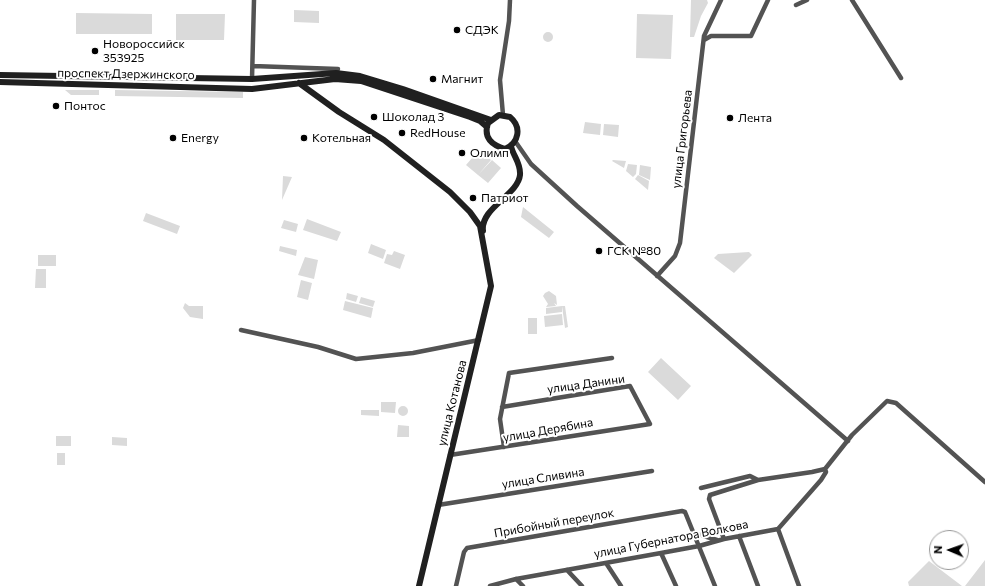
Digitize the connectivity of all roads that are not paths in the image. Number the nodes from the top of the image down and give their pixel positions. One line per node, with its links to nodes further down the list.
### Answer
1 (254, 0): 9 (street)
2 (510, 0): 21 (street)
3 (721, 0): 8 (street, улица Григорьева)
4 (768, 0): 8 (street)
5 (807, 0): 7 (street)
6 (852, 0): 13 (street)
7 (796, 5)
8 (704, 40): 29 (street, улица Григорьева)
9 (253, 66): 10 (street); 14 (street)
10 (338, 69)
11 (0, 75): 12 (street, проспект Дзержинского)
12 (11, 75): 14 (street, проспект Дзержинского); 16 (street)
13 (900, 78)
14 (252, 79): 19 (street); 22 (street, проспект Дзержинского)
15 (0, 82): 16 (street, проспект Дзержинского)
16 (11, 82): 19 (street, проспект Дзержинского)
17 (306, 82): 18 (street, проспект Дзержинского); 20 (street); 23 (street, проспект Дзержинского)
18 (299, 83): 19 (street, проспект Дзержинского); 20 (street)
19 (252, 89)
20 (307, 89): 27 (street)
21 (503, 115): 22 (street); 24 (street)
22 (491, 120): 23 (street)
23 (487, 127): 24 (street)
24 (510, 145): 25 (street); 26 (street); 27 (street)
25 (527, 158): 26 (street); 29 (street)
26 (519, 163): 28 (street)
27 (481, 222): 28 (street, улица Котанова)
28 (489, 264): 31 (street, улица Котанова)
29 (658, 276): 35 (street)
30 (241, 330): 31 (street)
31 (478, 340): 37 (street, улица Котанова)
32 (612, 358): 33 (street)
33 (502, 406): 34 (street, улица Данини); 36 (street)
34 (650, 424): 36 (street, улица Дерябина)
35 (848, 441): 38 (street); 41 (street)
36 (504, 447): 37 (street, улица Дерябина)
37 (450, 455): 43 (street, улица Котанова)
38 (826, 468): 40 (street); 44 (street)
39 (652, 471): 43 (street, улица Сливина)
40 (758, 480): 42 (street); 47 (street)
41 (985, 482)
42 (701, 488)
43 (438, 505): 53 (street, улица Котанова)
44 (778, 529): 46 (street, улица Губернатора Волкова); 62 (street)
45 (694, 533): 47 (street); 48 (street); 54 (street, Прибойный переулок)
46 (739, 536): 47 (street, улица Губернатора Волкова); 61 (street)
47 (721, 539): 48 (street, улица Губернатора Волкова)
48 (699, 546): 49 (street, улица Губернатора Волкова); 60 (street)
49 (661, 553): 50 (street, улица Губернатора Волкова); 59 (street)
50 (606, 563): 51 (street, улица Губернатора Волкова); 58 (street)
51 (567, 570): 52 (street, улица Губернатора Волкова); 57 (street)
52 (516, 579): 55 (street, улица Губернатора Волкова); 56 (street)
53 (419, 586)
54 (456, 586)
55 (490, 586)
56 (523, 586)
57 (582, 586)
58 (621, 586)
59 (676, 586)
60 (715, 586)
61 (758, 586)
62 (799, 586)

